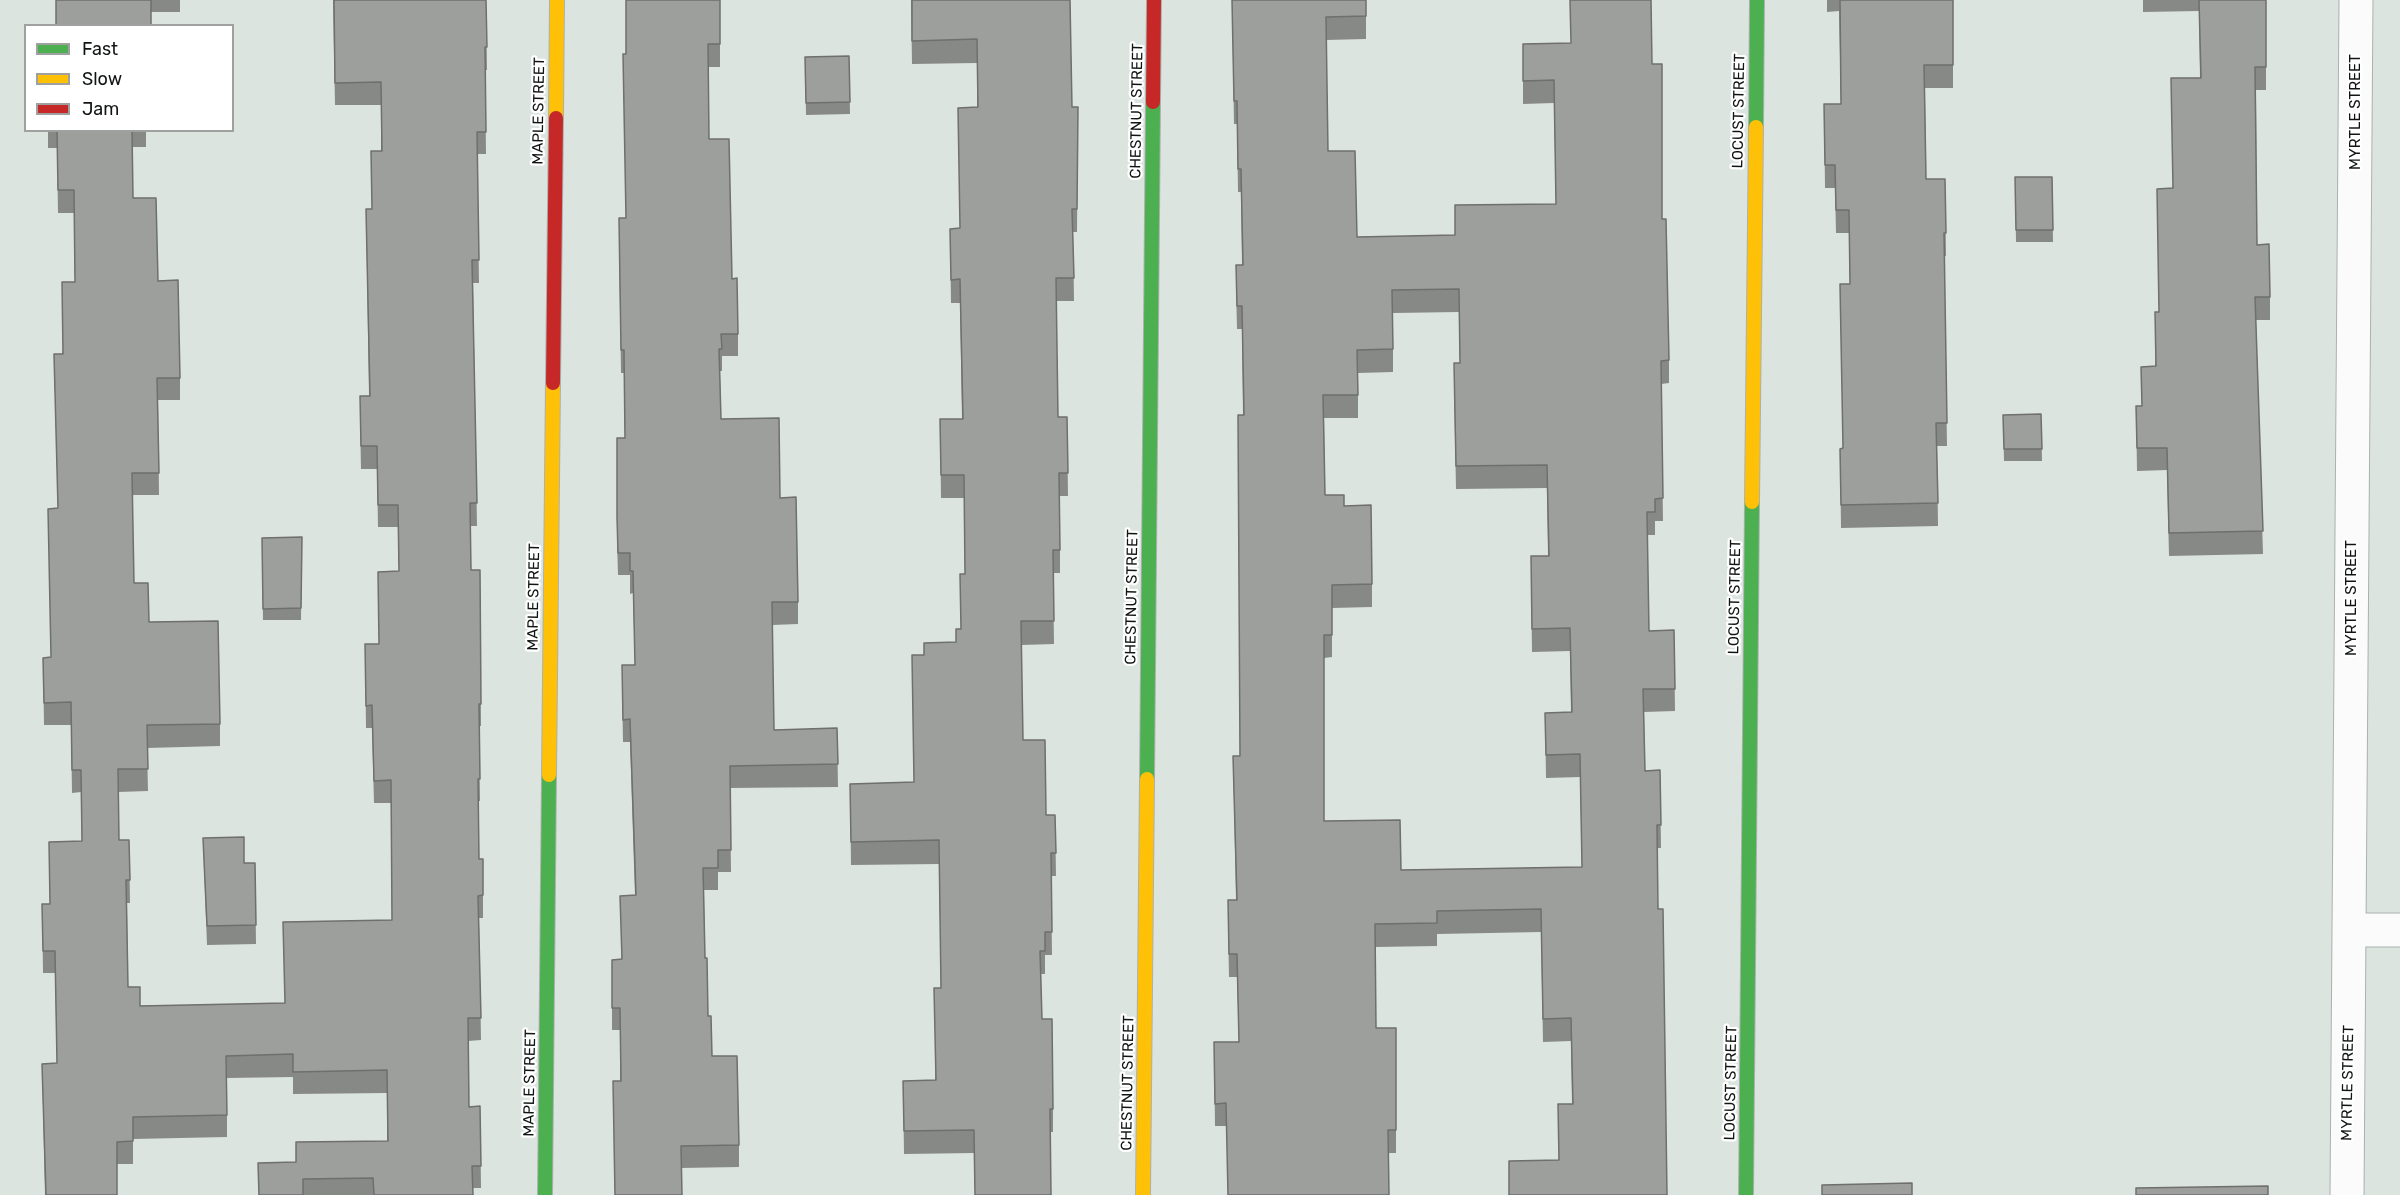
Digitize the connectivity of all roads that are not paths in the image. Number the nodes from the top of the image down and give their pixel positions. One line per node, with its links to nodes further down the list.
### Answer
1 (557, 0): 7 (street, MAPLE STREET)
2 (1154, 0): 8 (street, CHESTNUT STREET)
3 (1757, 0): 9 (street, LOCUST STREET)
4 (2356, 0): 5 (street, MYRTLE STREET)
5 (2350, 930): 6 (street); 10 (street, MYRTLE STREET)
6 (2400, 930)
7 (545, 1195)
8 (1143, 1195)
9 (1746, 1195)
10 (2347, 1195)

